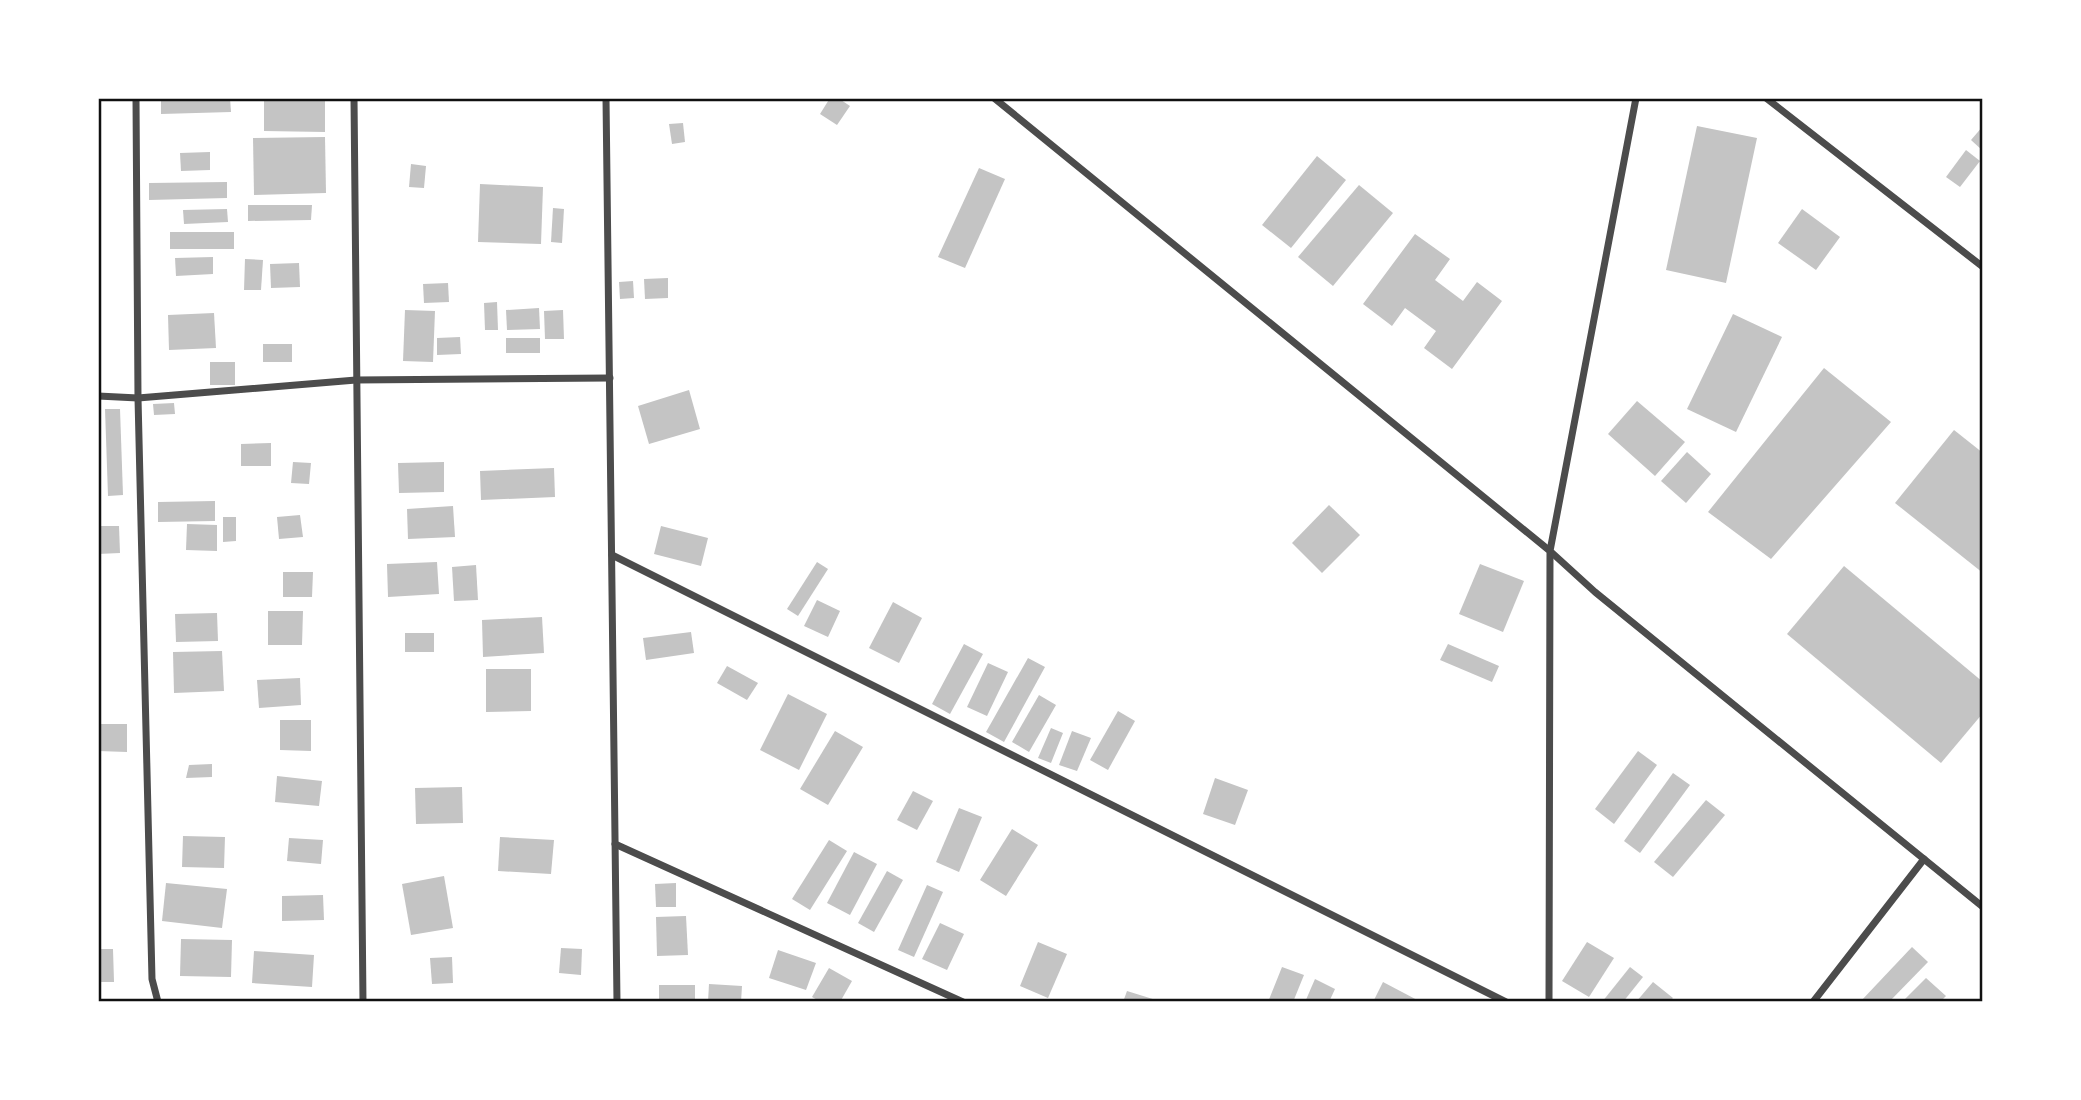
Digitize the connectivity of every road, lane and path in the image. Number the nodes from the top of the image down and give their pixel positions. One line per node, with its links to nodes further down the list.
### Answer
1 (136, 98): 11 (street)
2 (354, 98): 9 (street)
3 (606, 98): 8 (street)
4 (994, 98): 12 (street)
5 (1636, 98): 12 (street)
6 (1766, 98): 7 (street)
7 (1983, 267)
8 (610, 378): 9 (street); 13 (street)
9 (356, 380): 11 (street); 18 (street)
10 (98, 396): 11 (street)
11 (138, 398): 17 (street)
12 (1550, 551): 15 (street); 22 (street)
13 (612, 555): 14 (street); 21 (street)
14 (615, 844): 19 (street); 20 (street)
15 (1924, 859): 16 (street); 23 (street)
16 (1983, 907)
17 (158, 1002)
18 (363, 1002)
19 (617, 1002)
20 (963, 1002)
21 (1506, 1002)
22 (1549, 1002)
23 (1813, 1002)

